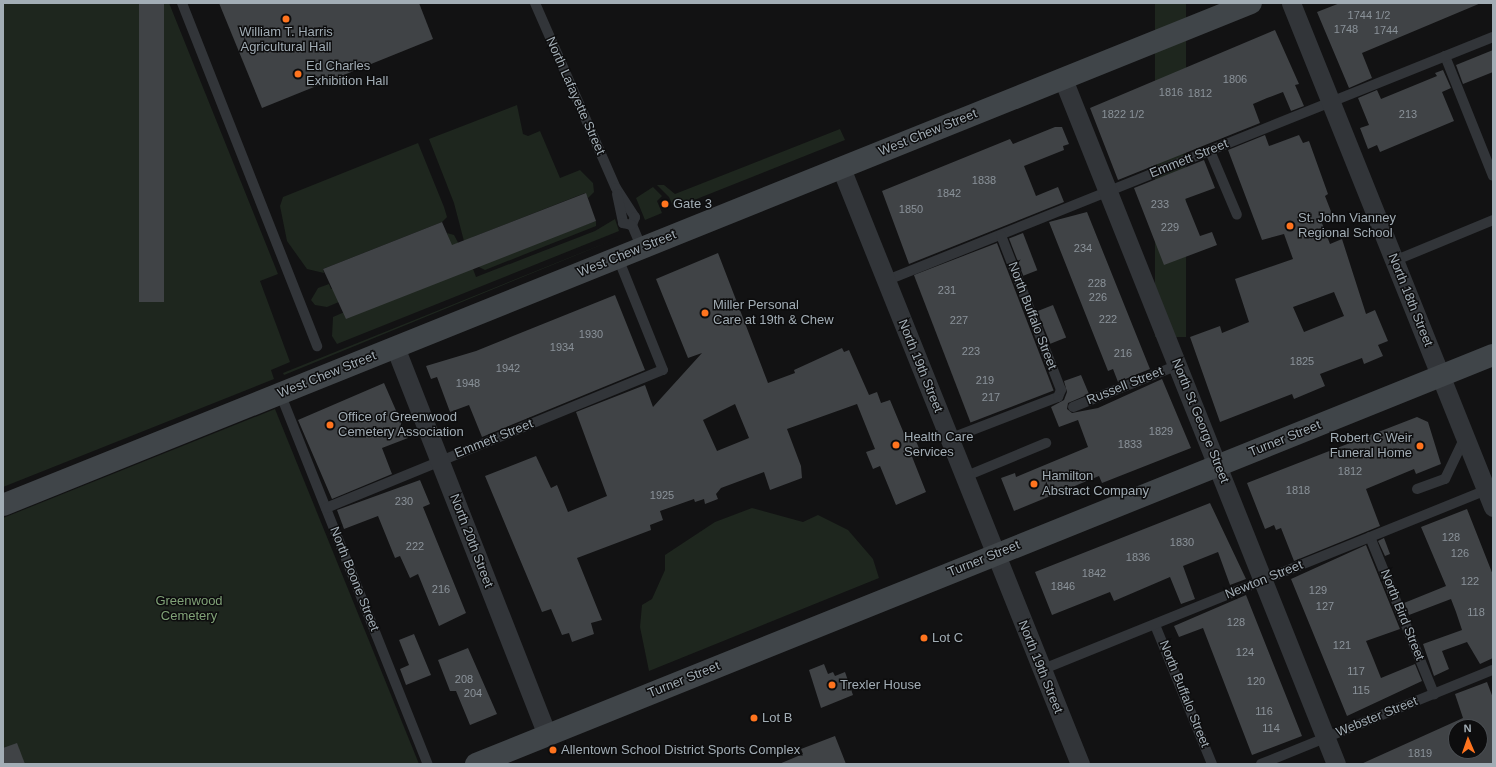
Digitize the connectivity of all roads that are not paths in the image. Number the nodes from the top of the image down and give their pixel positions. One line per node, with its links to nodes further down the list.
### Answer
1 (182, 3): 20 (lane)
2 (534, 3): 16 (lane, North Lafayette Street)
3 (1251, 3): 7 (street, West Chew Street)
4 (1291, 3): 8 (street, North 18th Street)
5 (1493, 37): 6 (lane, Emmett Street)
6 (1445, 56): 8 (lane, Emmett Street); 11 (lane)
7 (1063, 79): 10 (street, West Chew Street); 12 (street, North St George Street)
8 (1331, 102): 9 (lane, Emmett Street); 18 (street, North 18th Street)
9 (1210, 151): 12 (lane, Emmett Street); 13 (lane)
10 (841, 168): 16 (street, West Chew Street); 19 (street, North 19th Street)
11 (1493, 176)
12 (1108, 192): 15 (lane, Emmett Street); 23 (street, North St George Street)
13 (1237, 215)
14 (1493, 220): 18 (lane)
15 (1001, 235): 19 (lane, Emmett Street); 28 (lane, North Buffalo Street)
16 (642, 248): 17 (street, West Chew Street)
17 (618, 258): 21 (street, West Chew Street); 30 (lane, Emmett Street)
18 (1394, 261): 24 (street, North 18th Street)
19 (886, 281): 28 (street, North 19th Street)
20 (317, 346)
21 (395, 347): 25 (street, West Chew Street); 30 (street, North 20th Street)
22 (1493, 355): 24 (street, Turner Street)
23 (1178, 365): 26 (lane, Russell Street); 31 (street, North St George Street)
24 (1440, 376): 27 (street, North 18th Street); 31 (street, Turner Street)
25 (280, 394): 35 (street, West Chew Street); 36 (lane, North Boone Street)
26 (1073, 407)
27 (1465, 437): 33 (lane); 34 (street, North 18th Street)
28 (949, 439): 32 (street, North 19th Street)
29 (1046, 443): 32 (lane)
30 (440, 461): 36 (lane, Emmett Street); 44 (street, North 20th Street)
31 (1218, 465): 38 (street, Turner Street); 39 (street, North St George Street)
32 (964, 477): 38 (street, North 19th Street)
33 (1417, 489)
34 (1490, 499): 37 (lane, Newton Street)
35 (3, 505)
36 (326, 508): 46 (lane, North Boone Street)
37 (1370, 537): 39 (lane, Newton Street); 43 (lane, North Bird Street)
38 (995, 555): 41 (street, North 19th Street); 44 (street, Turner Street)
39 (1264, 580): 40 (lane, Newton Street); 45 (street, North St George Street)
40 (1155, 624): 41 (lane, Newton Street); 49 (lane, North Buffalo Street)
41 (1041, 670): 48 (street, North 19th Street)
42 (1493, 670): 43 (lane, Webster Street)
43 (1434, 694): 45 (lane, Webster Street)
44 (548, 735): 47 (street, Turner Street)
45 (1325, 738): 50 (lane, Webster Street); 51 (street, North St George Street)
46 (428, 764)
47 (476, 764)
48 (1080, 764)
49 (1212, 764)
50 (1261, 764)
51 (1336, 764)

